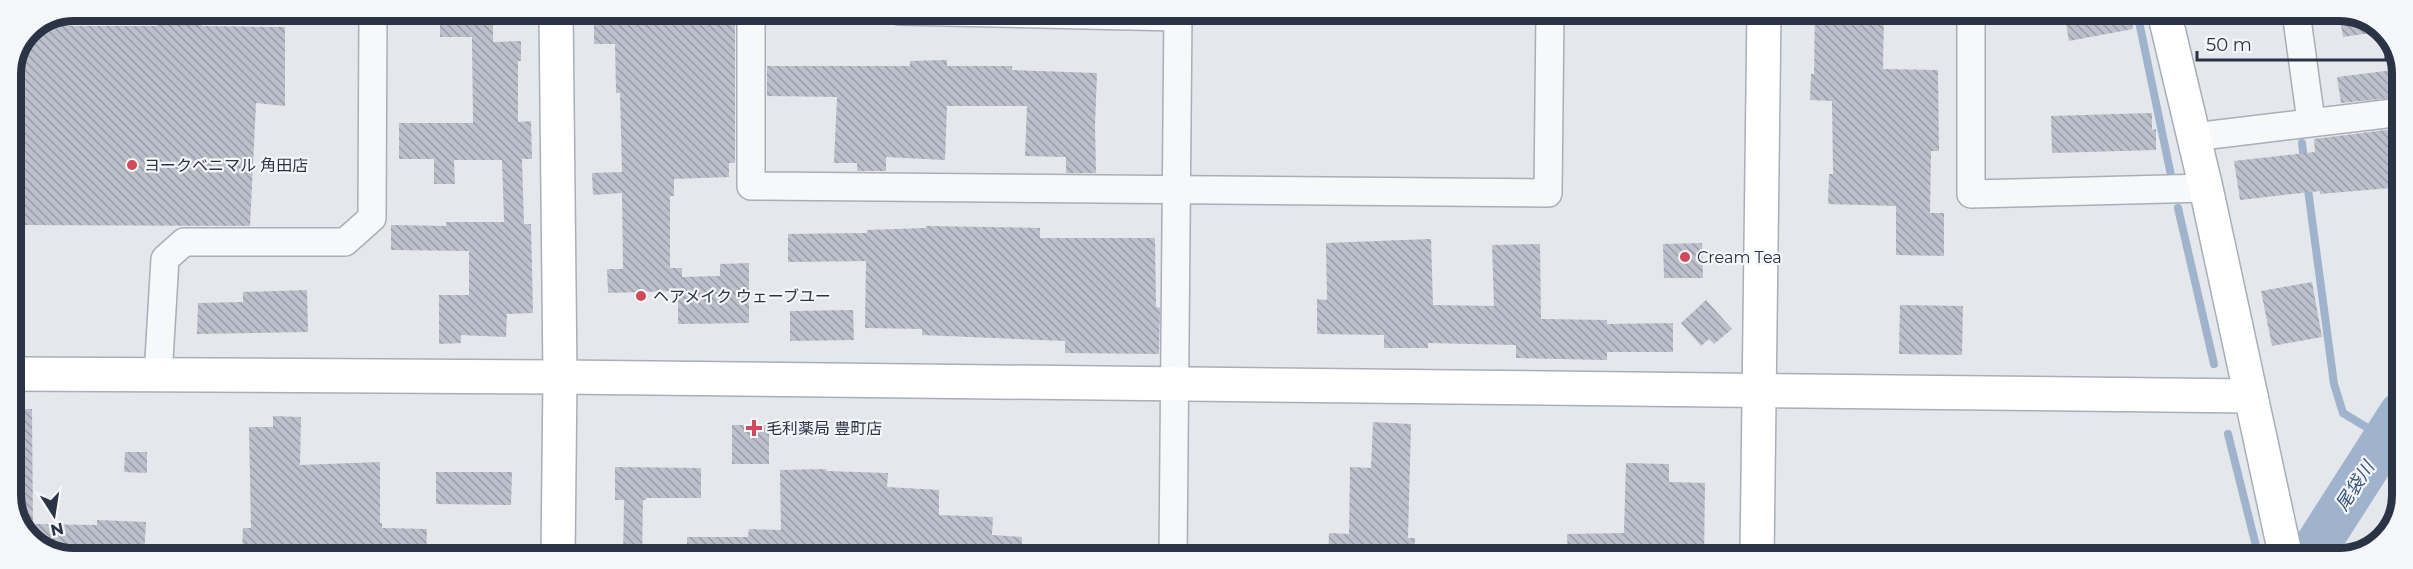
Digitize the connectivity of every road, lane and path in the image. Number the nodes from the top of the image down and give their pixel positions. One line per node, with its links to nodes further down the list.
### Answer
1 (373, 21): 16 (street)
2 (556, 21): 17 (street)
3 (751, 21): 14 (street)
4 (1178, 21): 14 (street)
5 (1550, 21): 14 (street)
6 (1764, 21): 19 (street)
7 (1971, 21): 13 (street)
8 (2166, 21): 12 (street)
9 (2297, 21): 11 (street)
10 (2392, 113): 11 (street)
11 (2311, 121): 12 (street)
12 (2194, 137): 13 (street)
13 (2206, 188): 20 (street)
14 (1177, 190): 18 (street)
15 (21, 374): 16 (street)
16 (158, 376): 17 (street)
17 (560, 377): 18 (street); 21 (street)
18 (1175, 385): 19 (street); 22 (street)
19 (1759, 392): 20 (street); 23 (street)
20 (2251, 396): 24 (street)
21 (558, 548)
22 (1173, 548)
23 (1757, 548)
24 (2284, 548)

